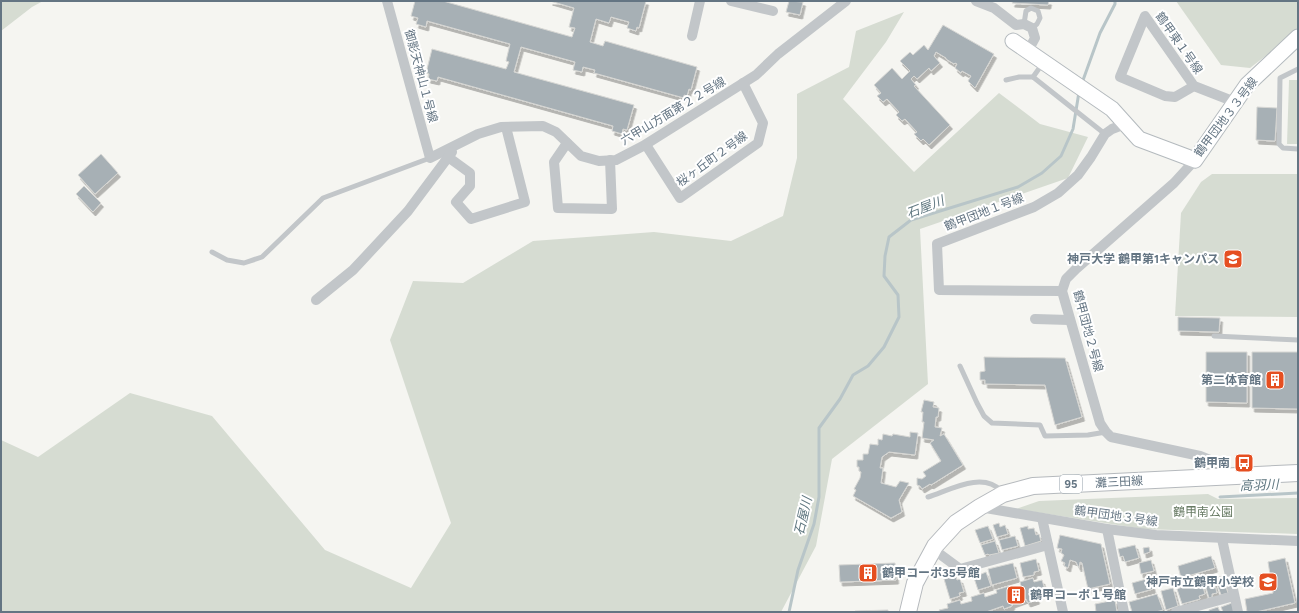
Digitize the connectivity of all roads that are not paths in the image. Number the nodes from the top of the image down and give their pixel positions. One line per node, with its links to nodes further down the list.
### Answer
1 (387, 1): 26 (street, 御影天神山１号線)
2 (700, 1): 7 (street)
3 (731, 1): 6 (street)
4 (846, 1): 15 (street, 六甲山方面第２２号線)
5 (976, 1): 10 (street)
6 (773, 11)
7 (692, 36)
8 (1013, 40): 10 (street, 鶴甲団地３３号線)
9 (1297, 42): 17 (street, 鶴甲団地３３号線)
10 (1028, 51): 11 (street, 鶴甲団地３３号線)
11 (1046, 64): 13 (lane); 18 (street, 鶴甲団地３３号線)
12 (1298, 69): 24 (lane)
13 (1033, 77): 14 (lane); 20 (lane)
14 (1006, 80)
15 (743, 83): 23 (street, 六甲山方面第２２号線); 23 (street, 桜ヶ丘町２号線)
16 (1194, 86): 16 (street, 鶴甲東１号線); 17 (street, 鶴甲東１号線)
17 (1235, 102): 28 (street, 鶴甲団地３３号線)
18 (1122, 120): 20 (street); 28 (street, 鶴甲団地３３号線)
19 (506, 127): 21 (street, 六甲山方面第２２号線); 22 (street, 六甲山方面第２２号線); 25 (street)
20 (1105, 134): 30 (street, 鶴甲団地１号線)
21 (568, 143): 27 (street, 六甲山方面第２２号線); 27 (street)
22 (457, 145): 25 (street); 26 (street, 六甲山方面第２２号線)
23 (646, 145): 27 (street, 六甲山方面第２２号線)
24 (1298, 148)
25 (448, 157): 31 (street)
26 (430, 158): 29 (lane)
27 (610, 160)
28 (1195, 160): 30 (street, 鶴甲団地２号線)
29 (212, 252)
30 (1062, 291): 33 (street, 鶴甲団地２号線)
31 (316, 300)
32 (1035, 319): 33 (street)
33 (1069, 320): 37 (street, 鶴甲団地２号線)
34 (1214, 336): 35 (lane)
35 (1298, 340)
36 (960, 366): 37 (lane)
37 (1106, 432): 39 (street)
38 (1298, 473): 39 (main road, 灘三田線 / 95)
39 (1224, 476): 40 (main road, 灘三田線 / 95)
40 (1003, 494): 41 (lane); 42 (main road, 灘三田線 / 95)
41 (928, 497)
42 (980, 506): 43 (street, 鶴甲団地３号線); 48 (main road, 灘三田線 / 95)
43 (1042, 518): 44 (street, 鶴甲団地３号線); 47 (street)
44 (1106, 529): 45 (street, 鶴甲団地３号線); 52 (street)
45 (1222, 539): 46 (street, 鶴甲団地３号線); 49 (street)
46 (1298, 541)
47 (1048, 545): 48 (street); 51 (street)
48 (933, 549): 50 (main road, 灘三田線 / 95)
49 (1234, 596): 53 (street); 54 (street)
50 (908, 612)
51 (1063, 612)
52 (1124, 612)
53 (1176, 612)
54 (1238, 612)

